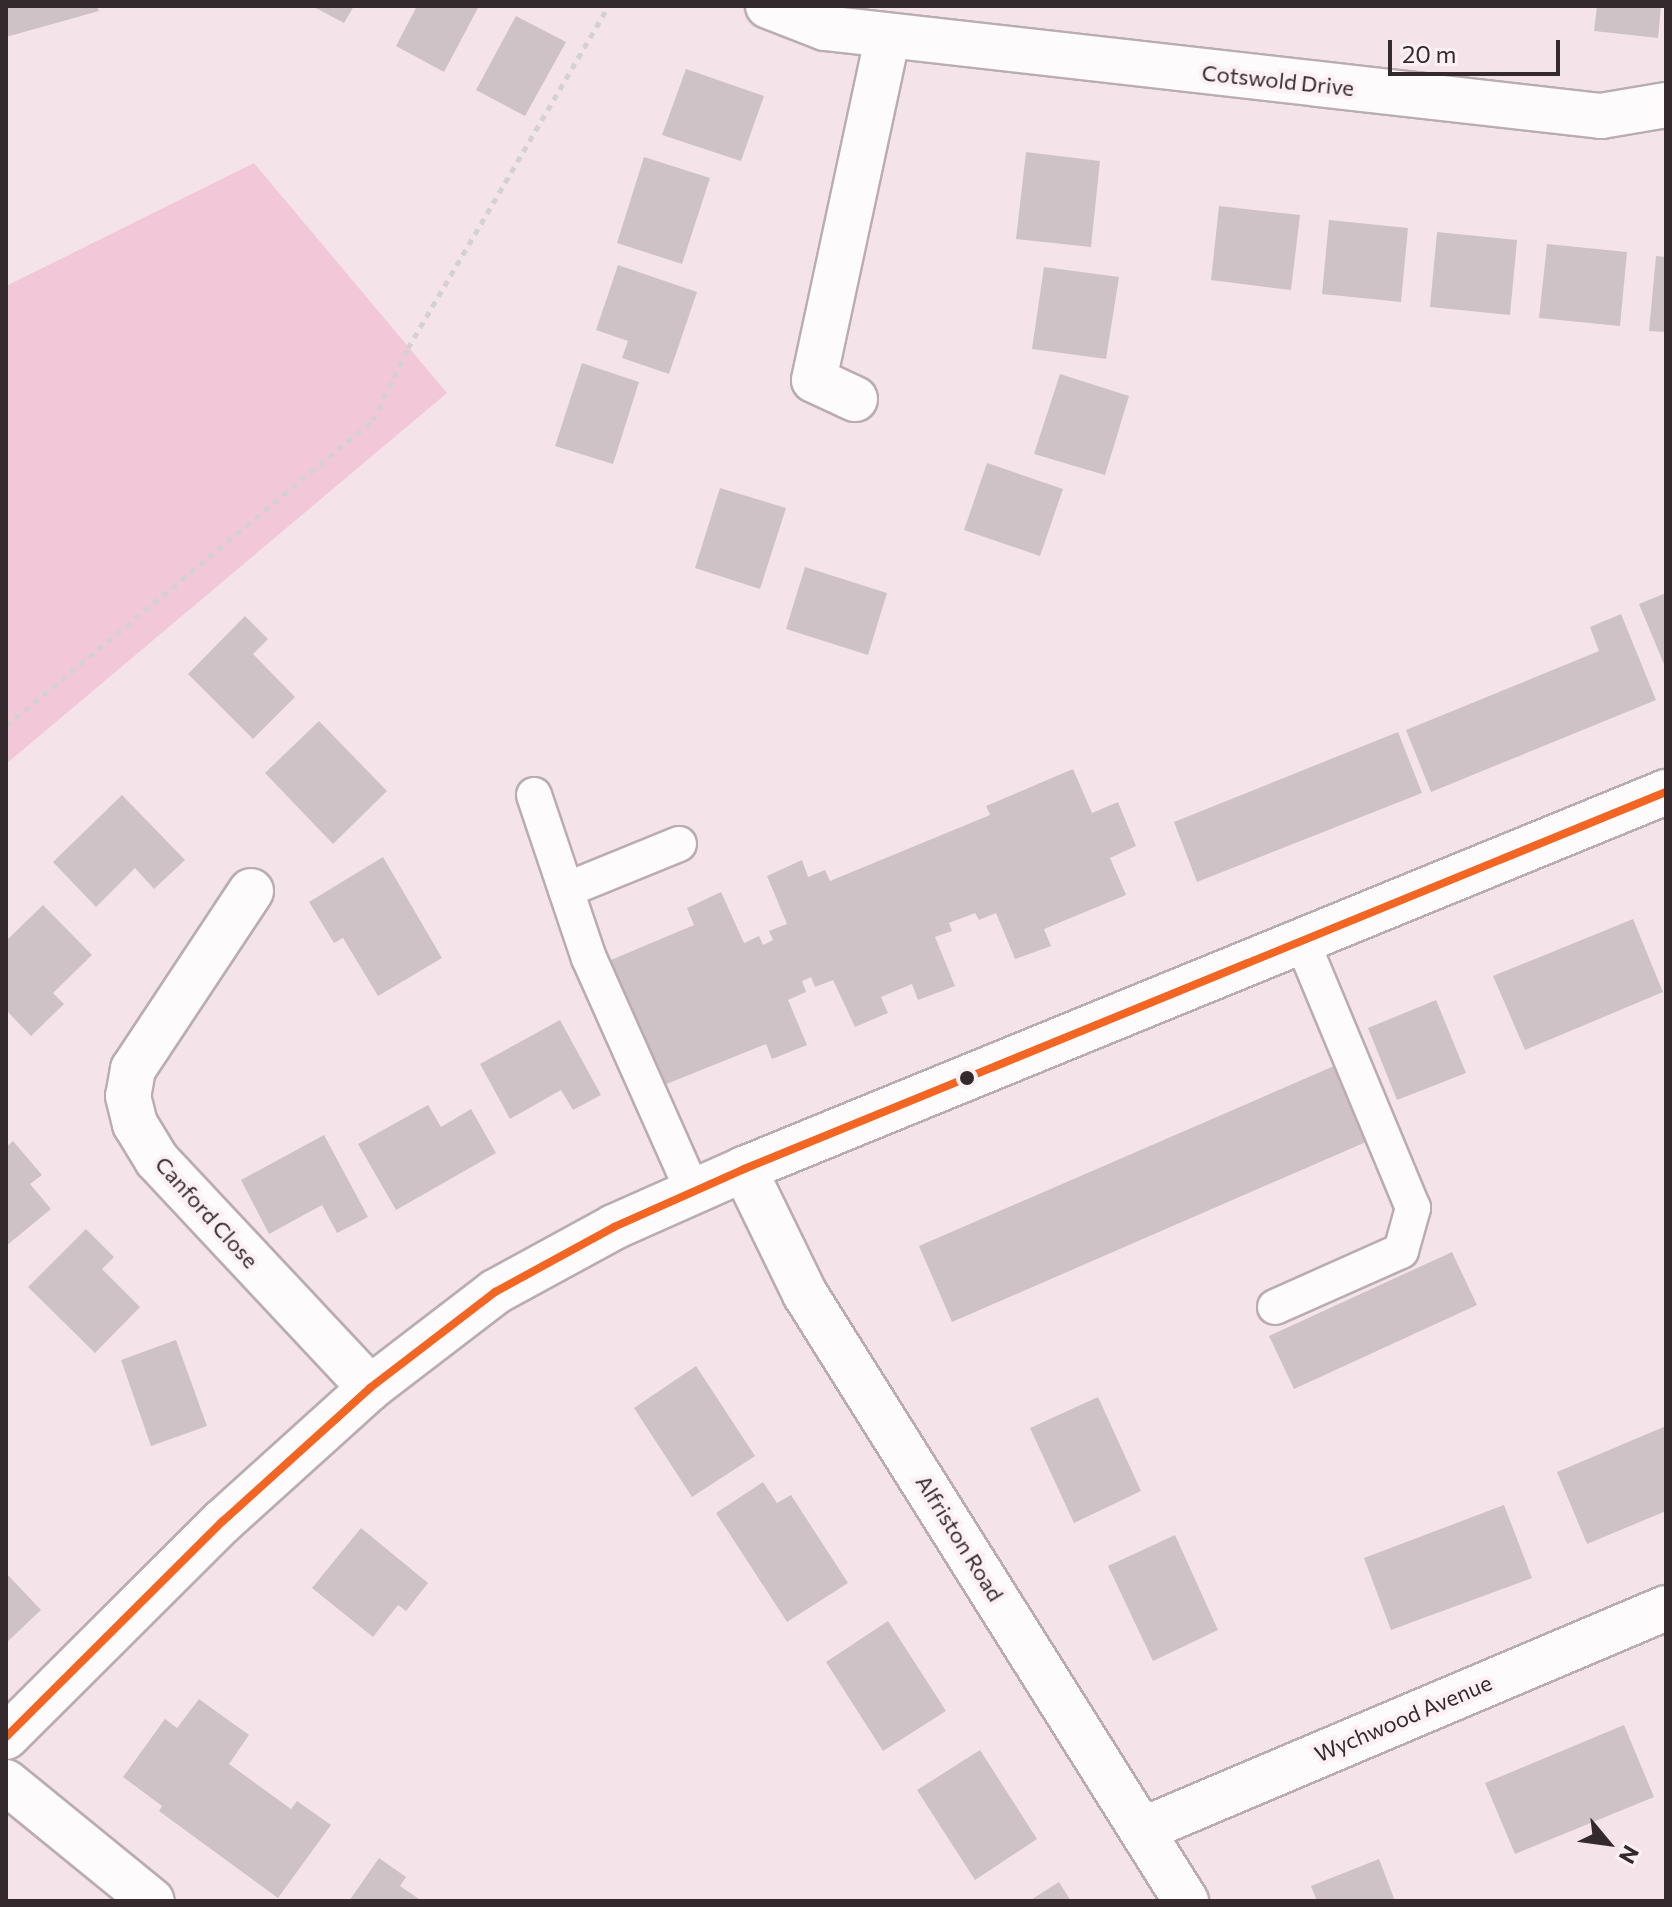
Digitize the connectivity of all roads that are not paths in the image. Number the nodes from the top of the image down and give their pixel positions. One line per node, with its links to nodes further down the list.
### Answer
1 (768, 6): 2 (street, Cotswold Drive)
2 (888, 36): 3 (street, Cotswold Drive); 4 (street)
3 (1666, 105)
4 (855, 399)
5 (1666, 792): 10 (street)
6 (534, 795): 8 (lane)
7 (679, 844): 8 (lane)
8 (566, 890): 12 (lane)
9 (251, 891): 14 (street, Canford Close)
10 (1302, 941): 11 (street); 13 (lane)
11 (744, 1169): 12 (street); 18 (street, Alfriston Road)
12 (693, 1192): 14 (street)
13 (1275, 1307)
14 (370, 1388): 16 (street)
15 (1666, 1608): 18 (street, Wychwood Avenue)
16 (6, 1737)
17 (6, 1782): 19 (street)
18 (1142, 1830): 20 (street, Alfriston Road)
19 (152, 1901)
20 (1186, 1901)

